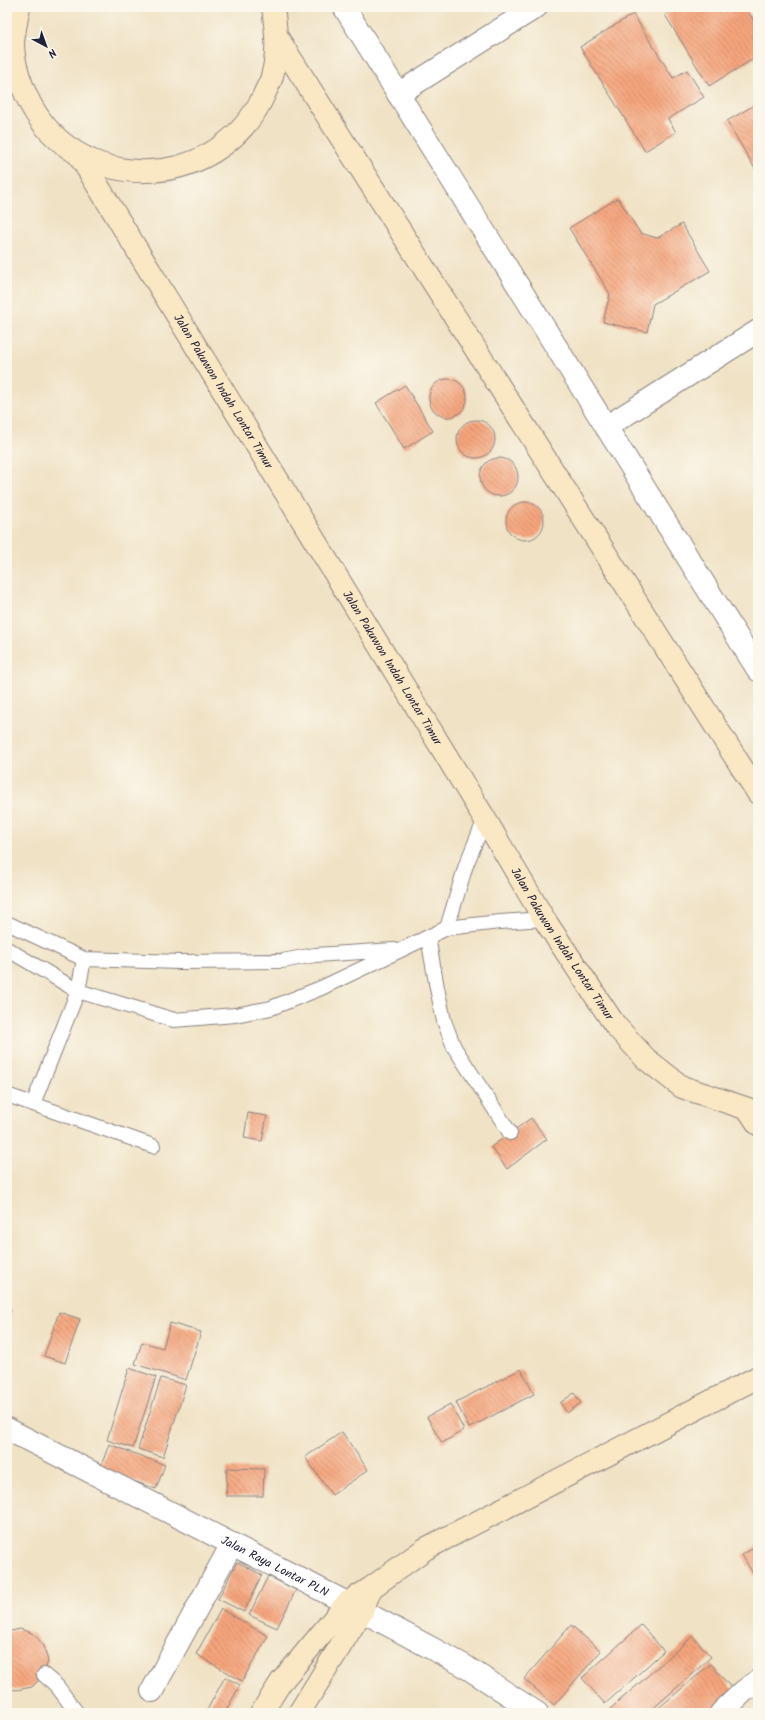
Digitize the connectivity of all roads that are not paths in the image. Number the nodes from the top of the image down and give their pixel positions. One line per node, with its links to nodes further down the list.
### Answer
1 (19, 7): 6 (street)
2 (273, 7): 5 (street)
3 (344, 7): 7 (street)
4 (536, 7): 7 (street)
5 (278, 36): 8 (street); 12 (street)
6 (10, 38): 8 (street)
7 (398, 94): 10 (street)
8 (79, 155): 13 (street, Jalan Pakuwon Indah Lontar Timur)
9 (758, 331): 10 (street)
10 (606, 427): 11 (street)
11 (758, 670)
12 (758, 793)
13 (485, 819): 14 (street, Jalan Pakuwon Indah Lontar Timur); 16 (lane)
14 (544, 920): 16 (lane); 24 (street, Jalan Pakuwon Indah Lontar Timur)
15 (7, 923): 20 (lane)
16 (447, 928): 17 (lane)
17 (428, 937): 19 (lane); 25 (lane)
18 (7, 950): 21 (lane)
19 (402, 950): 20 (lane); 21 (lane)
20 (84, 959): 21 (lane)
21 (78, 991): 23 (lane)
22 (7, 1095): 23 (lane)
23 (33, 1104): 26 (lane)
24 (755, 1112)
25 (510, 1133)
26 (153, 1146)
27 (758, 1377): 30 (street)
28 (7, 1429): 29 (street, Jalan Raya Lontar PLN)
29 (232, 1544): 30 (street, Jalan Raya Lontar PLN); 33 (street)
30 (355, 1607): 35 (street); 36 (street); 37 (street, Jalan Raya Lontar PLN)
31 (44, 1675): 34 (lane)
32 (758, 1681): 38 (street)
33 (152, 1691)
34 (77, 1713)
35 (261, 1713)
36 (299, 1713)
37 (537, 1713)
38 (721, 1713)

